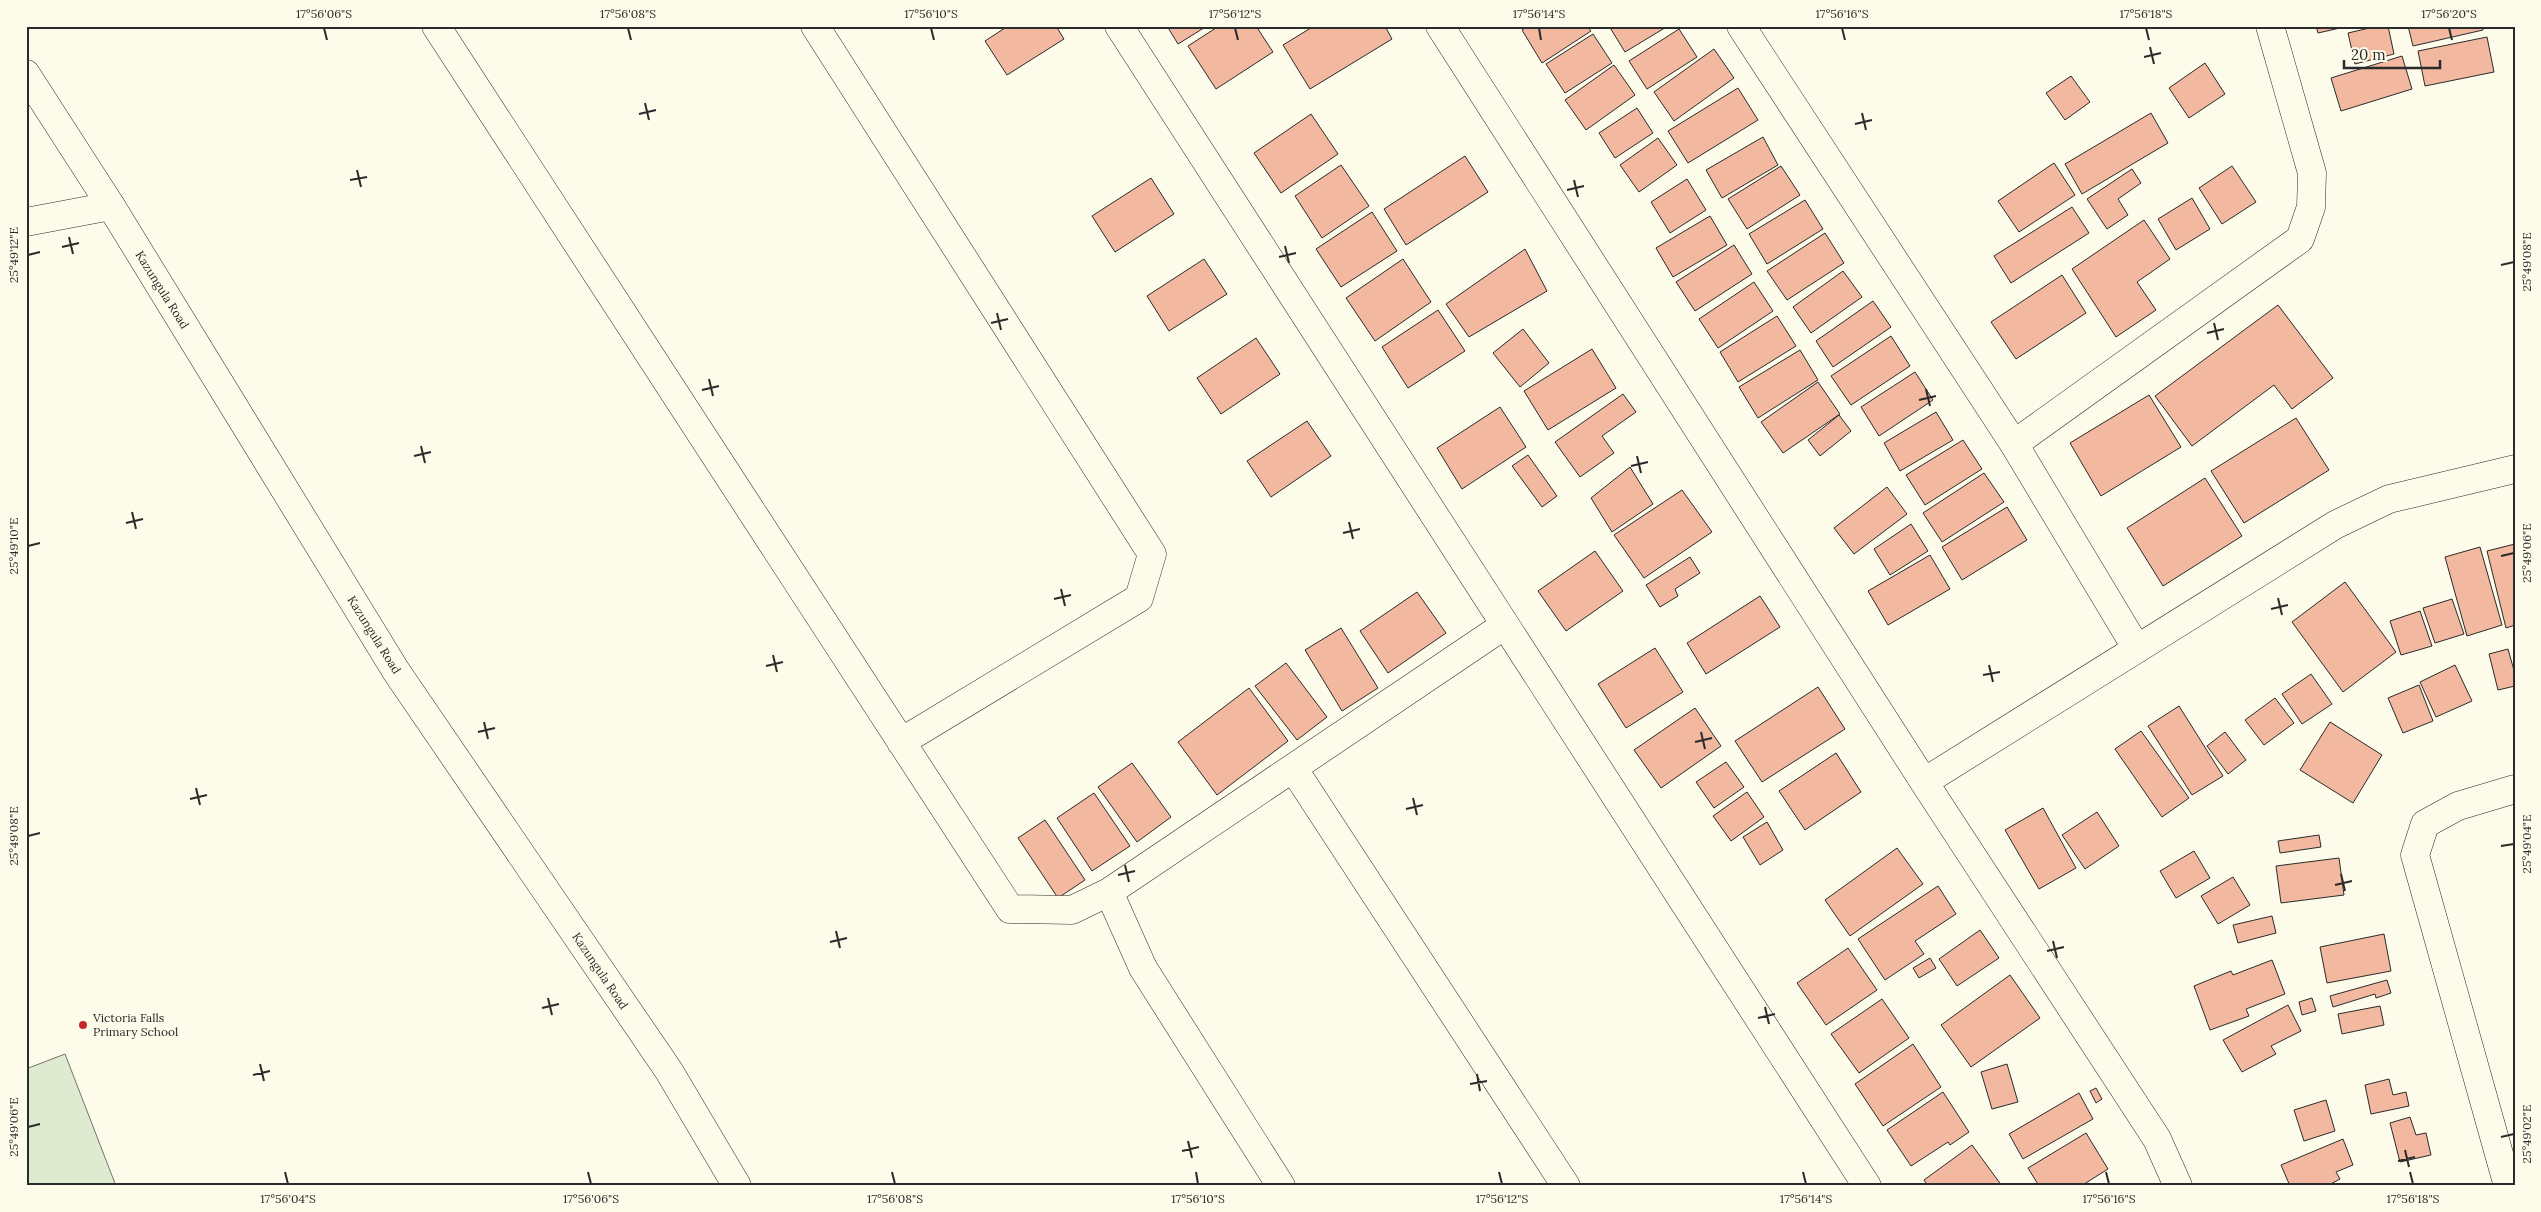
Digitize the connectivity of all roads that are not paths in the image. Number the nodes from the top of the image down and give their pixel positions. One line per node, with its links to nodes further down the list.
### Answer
1 (436, 26): 14 (street)
2 (815, 26): 14 (street)
3 (1119, 26): 12 (street)
4 (1440, 26): 16 (street)
5 (1741, 26): 10 (street)
6 (2270, 26): 10 (street)
7 (26, 74): 8 (street, Kazungula Road)
8 (111, 206): 9 (street); 19 (street, Kazungula Road)
9 (26, 222)
10 (2014, 444): 13 (street)
11 (2515, 469): 13 (street)
12 (1505, 625): 15 (street); 22 (street)
13 (2136, 648): 16 (street)
14 (901, 742): 18 (street)
15 (1293, 768): 18 (street); 21 (street)
16 (1924, 782): 23 (street)
17 (2515, 789): 24 (street)
18 (1109, 892): 20 (street)
19 (737, 1186)
20 (1281, 1186)
21 (1566, 1186)
22 (1867, 1186)
23 (2178, 1186)
24 (2508, 1186)

